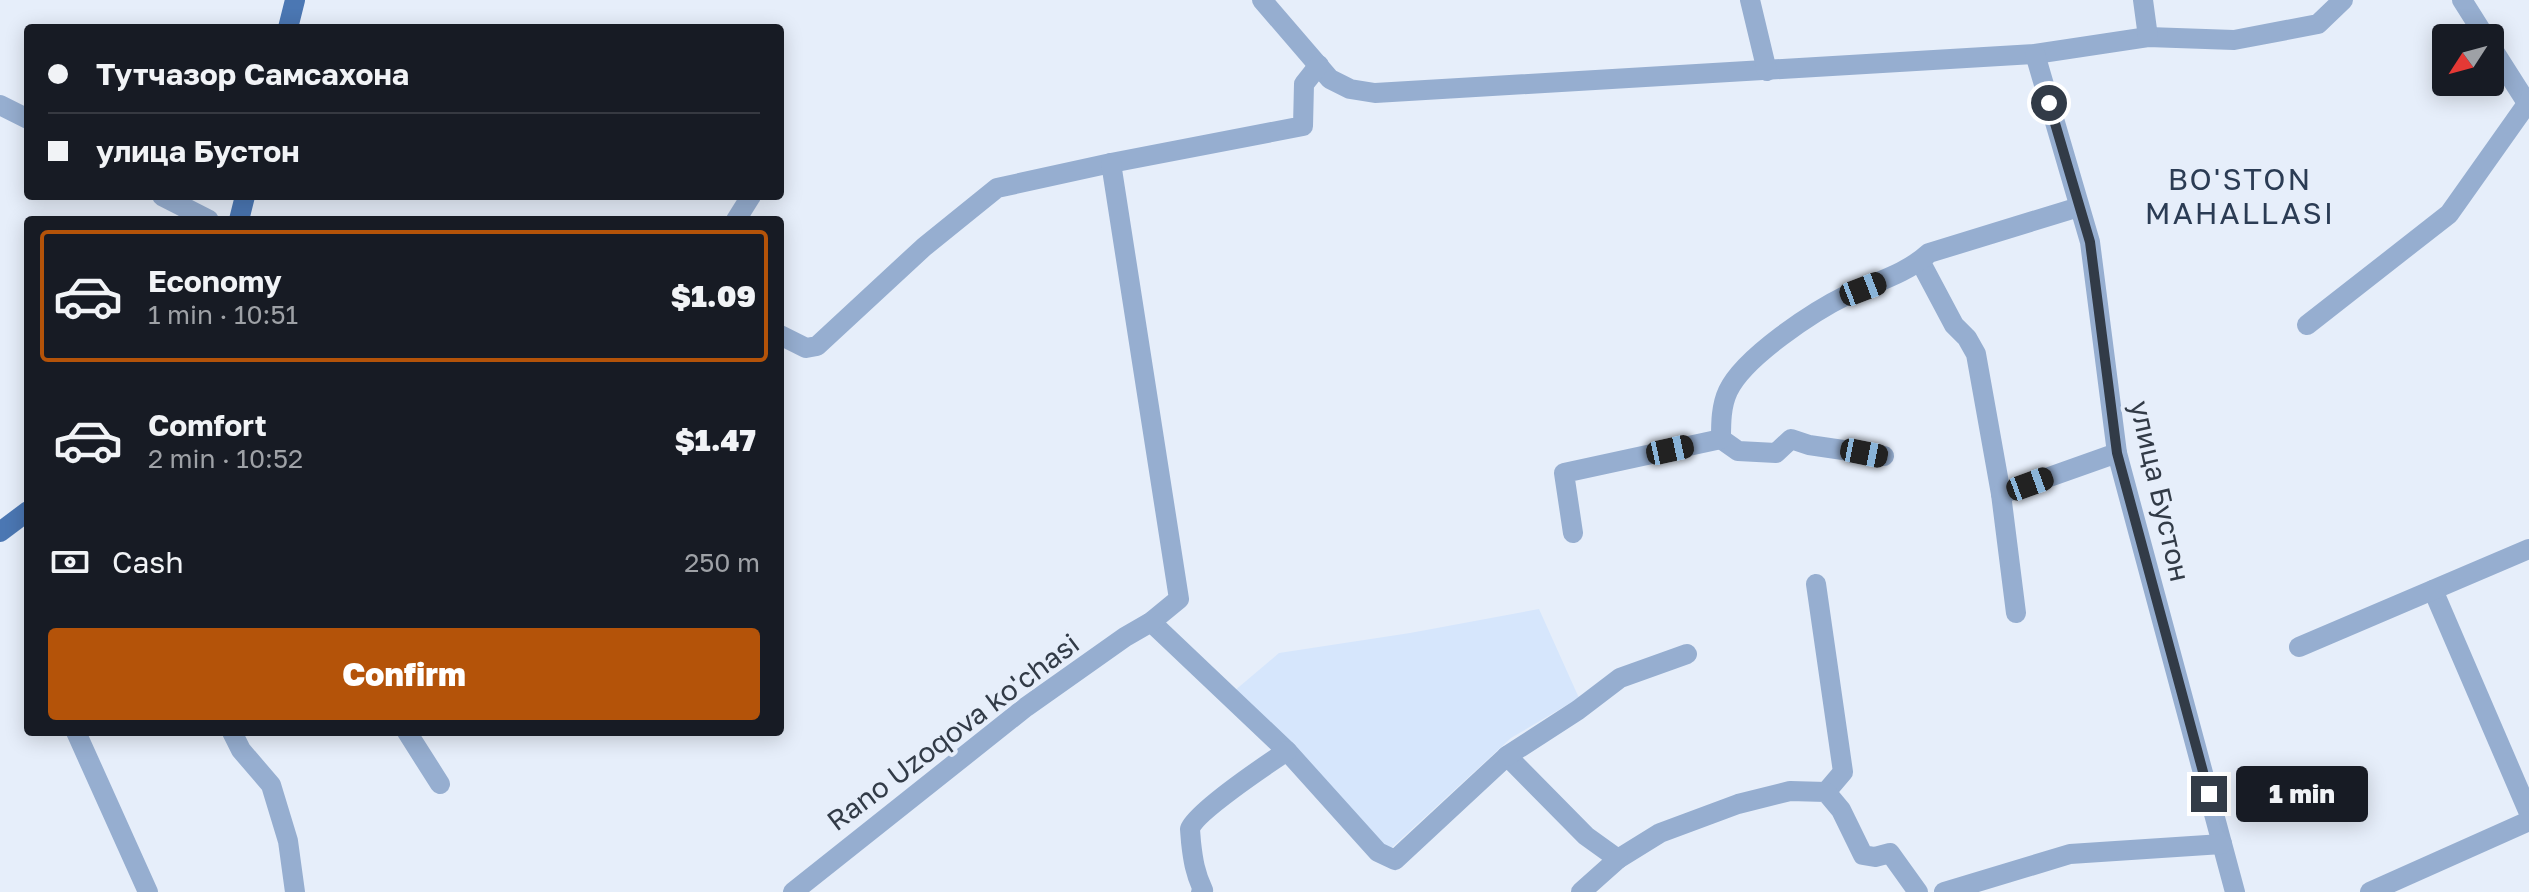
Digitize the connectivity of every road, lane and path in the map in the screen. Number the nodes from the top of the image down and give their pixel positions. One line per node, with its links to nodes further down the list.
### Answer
1 (295, 0): 7 (main road)
2 (1262, 0): 11 (street)
3 (1750, 0): 13 (street)
4 (2143, 0): 9 (street)
5 (2343, 0): 9 (street)
6 (2462, 0): 8 (street)
7 (289, 24)
8 (2477, 24)
9 (2148, 37): 10 (street)
10 (2035, 54): 13 (street); 19 (street, улица Бустон)
11 (1319, 65): 13 (street); 17 (street)
12 (2504, 66): 14 (street)
13 (1767, 71)
14 (2528, 103): 22 (street)
15 (0, 105): 16 (street)
16 (24, 117)
17 (1111, 163): 23 (street); 35 (street, Rano Uzoqova ko'chasi)
18 (170, 200): 20 (street)
19 (2079, 207): 21 (street); 25 (street, улица Бустон)
20 (201, 216)
21 (1920, 261): 24 (street); 27 (street)
22 (2307, 325)
23 (784, 337)
24 (1721, 439): 26 (street); 30 (street)
25 (2117, 453): 27 (street); 47 (street, улица Бустон)
26 (1884, 456)
27 (2001, 494): 34 (street)
28 (24, 514): 29 (main road)
29 (0, 532)
30 (1573, 533)
31 (2529, 549): 33 (street)
32 (1816, 584): 44 (street)
33 (2433, 590): 36 (street); 45 (street)
34 (2016, 613)
35 (1151, 622): 41 (street); 51 (street, Rano Uzoqova ko'chasi)
36 (2299, 647)
37 (1687, 654): 42 (street)
38 (78, 736): 49 (street)
39 (234, 736): 50 (street)
40 (410, 736): 43 (street)
41 (1287, 751): 42 (street); 52 (street)
42 (1507, 756): 48 (street)
43 (440, 784)
44 (1826, 792): 48 (street); 54 (street)
45 (2529, 813)
46 (2529, 821): 57 (street)
47 (2222, 844): 55 (street); 56 (street, улица Бустон)
48 (1618, 859): 53 (street)
49 (148, 892)
50 (295, 892)
51 (793, 892)
52 (1201, 892)
53 (1581, 892)
54 (1918, 892)
55 (1944, 892)
56 (2235, 892)
57 (2370, 892)

